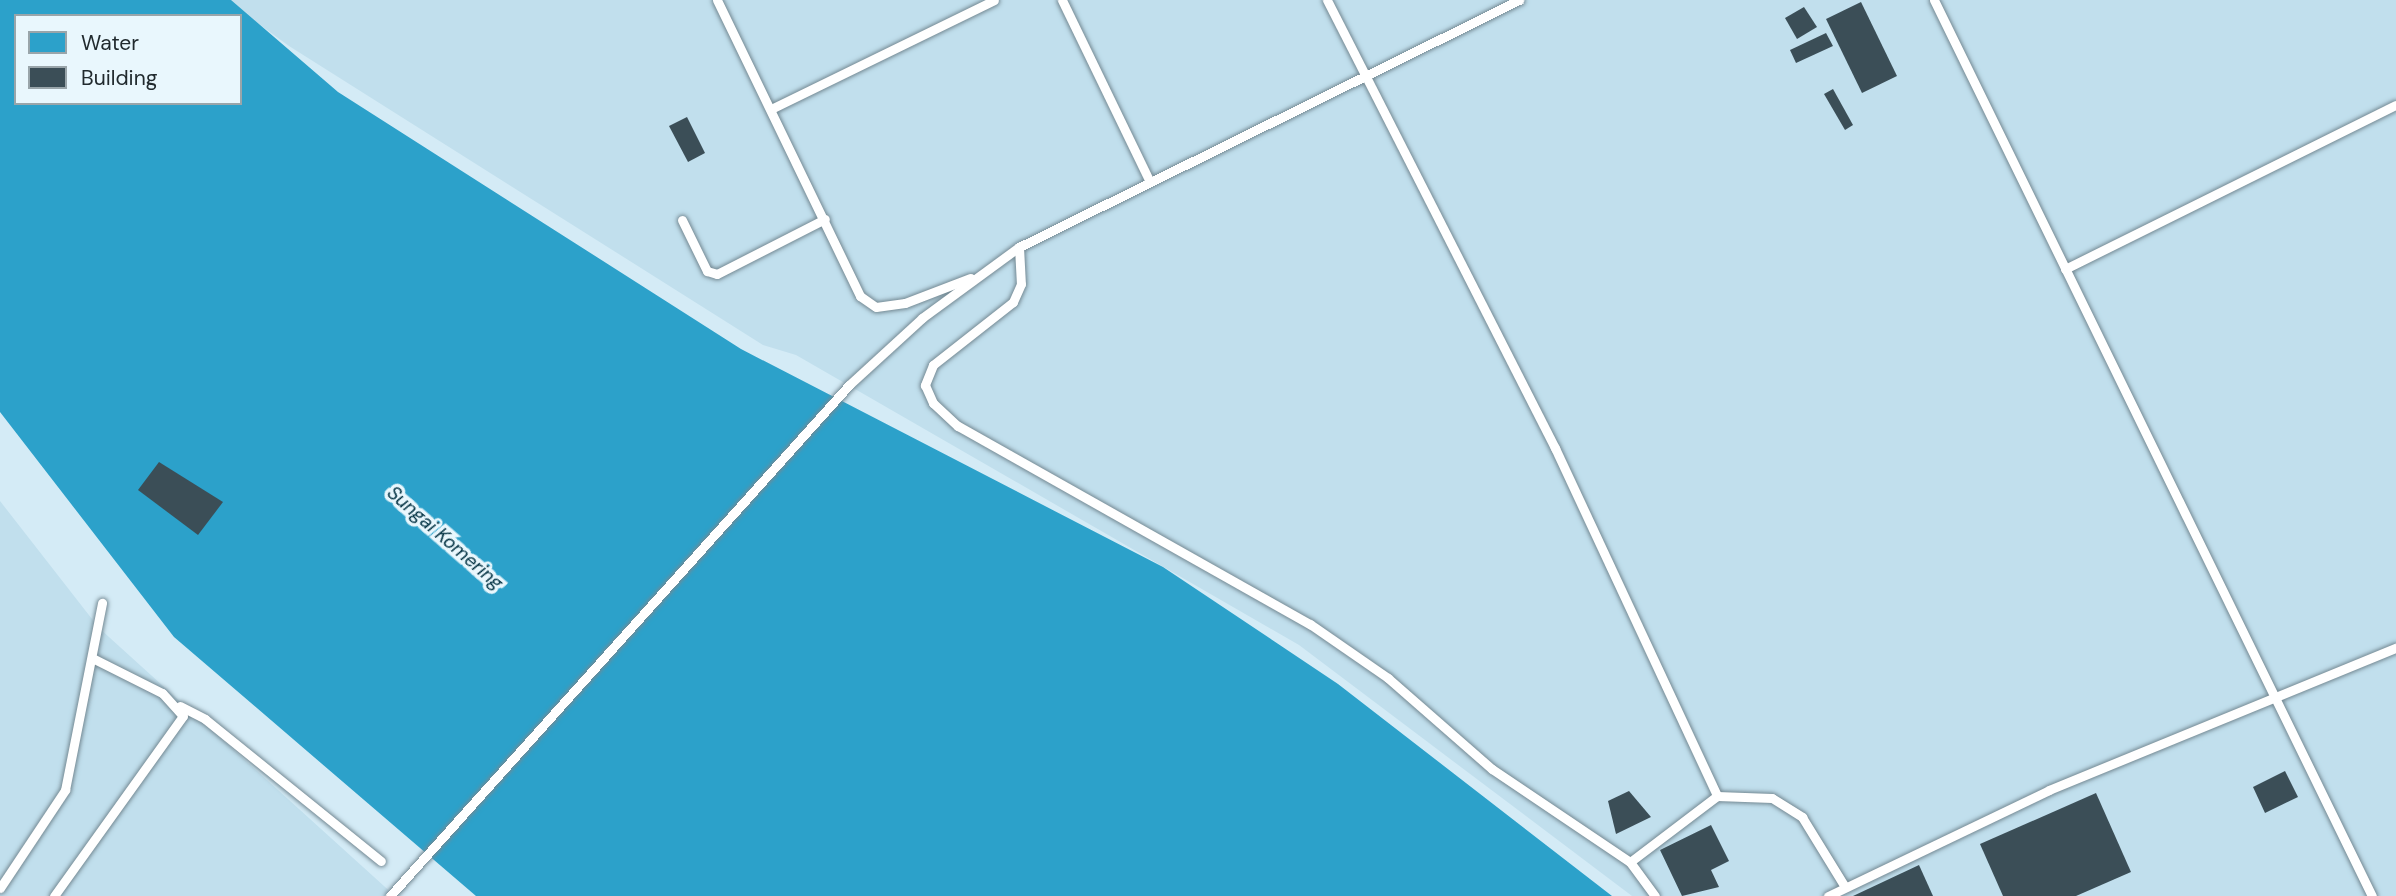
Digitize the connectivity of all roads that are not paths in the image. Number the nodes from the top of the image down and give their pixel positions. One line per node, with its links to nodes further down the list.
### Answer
1 (717, 0): 9 (lane)
2 (994, 0): 9 (lane)
3 (1062, 0): 10 (lane)
4 (1327, 0): 7 (lane)
5 (1519, 0): 7 (lane)
6 (1934, 0): 14 (lane)
7 (1366, 74): 10 (lane); 21 (lane)
8 (2396, 105): 14 (lane)
9 (771, 109): 11 (lane)
10 (1150, 182): 13 (lane)
11 (825, 219): 12 (lane); 15 (lane)
12 (682, 220)
13 (1019, 247): 15 (lane); 23 (lane)
14 (2065, 269): 19 (lane)
15 (982, 274): 27 (lane)
16 (102, 603): 18 (lane)
17 (2396, 648): 19 (lane)
18 (92, 658): 20 (lane); 25 (lane)
19 (2277, 699): 24 (lane); 30 (lane)
20 (180, 706): 22 (lane); 26 (lane)
21 (1717, 796): 23 (lane); 24 (lane)
22 (381, 861)
23 (1630, 862): 28 (lane)
24 (1845, 887): 29 (lane)
25 (0, 888)
26 (54, 896)
27 (390, 896)
28 (1655, 896)
29 (1829, 896)
30 (2372, 896)

